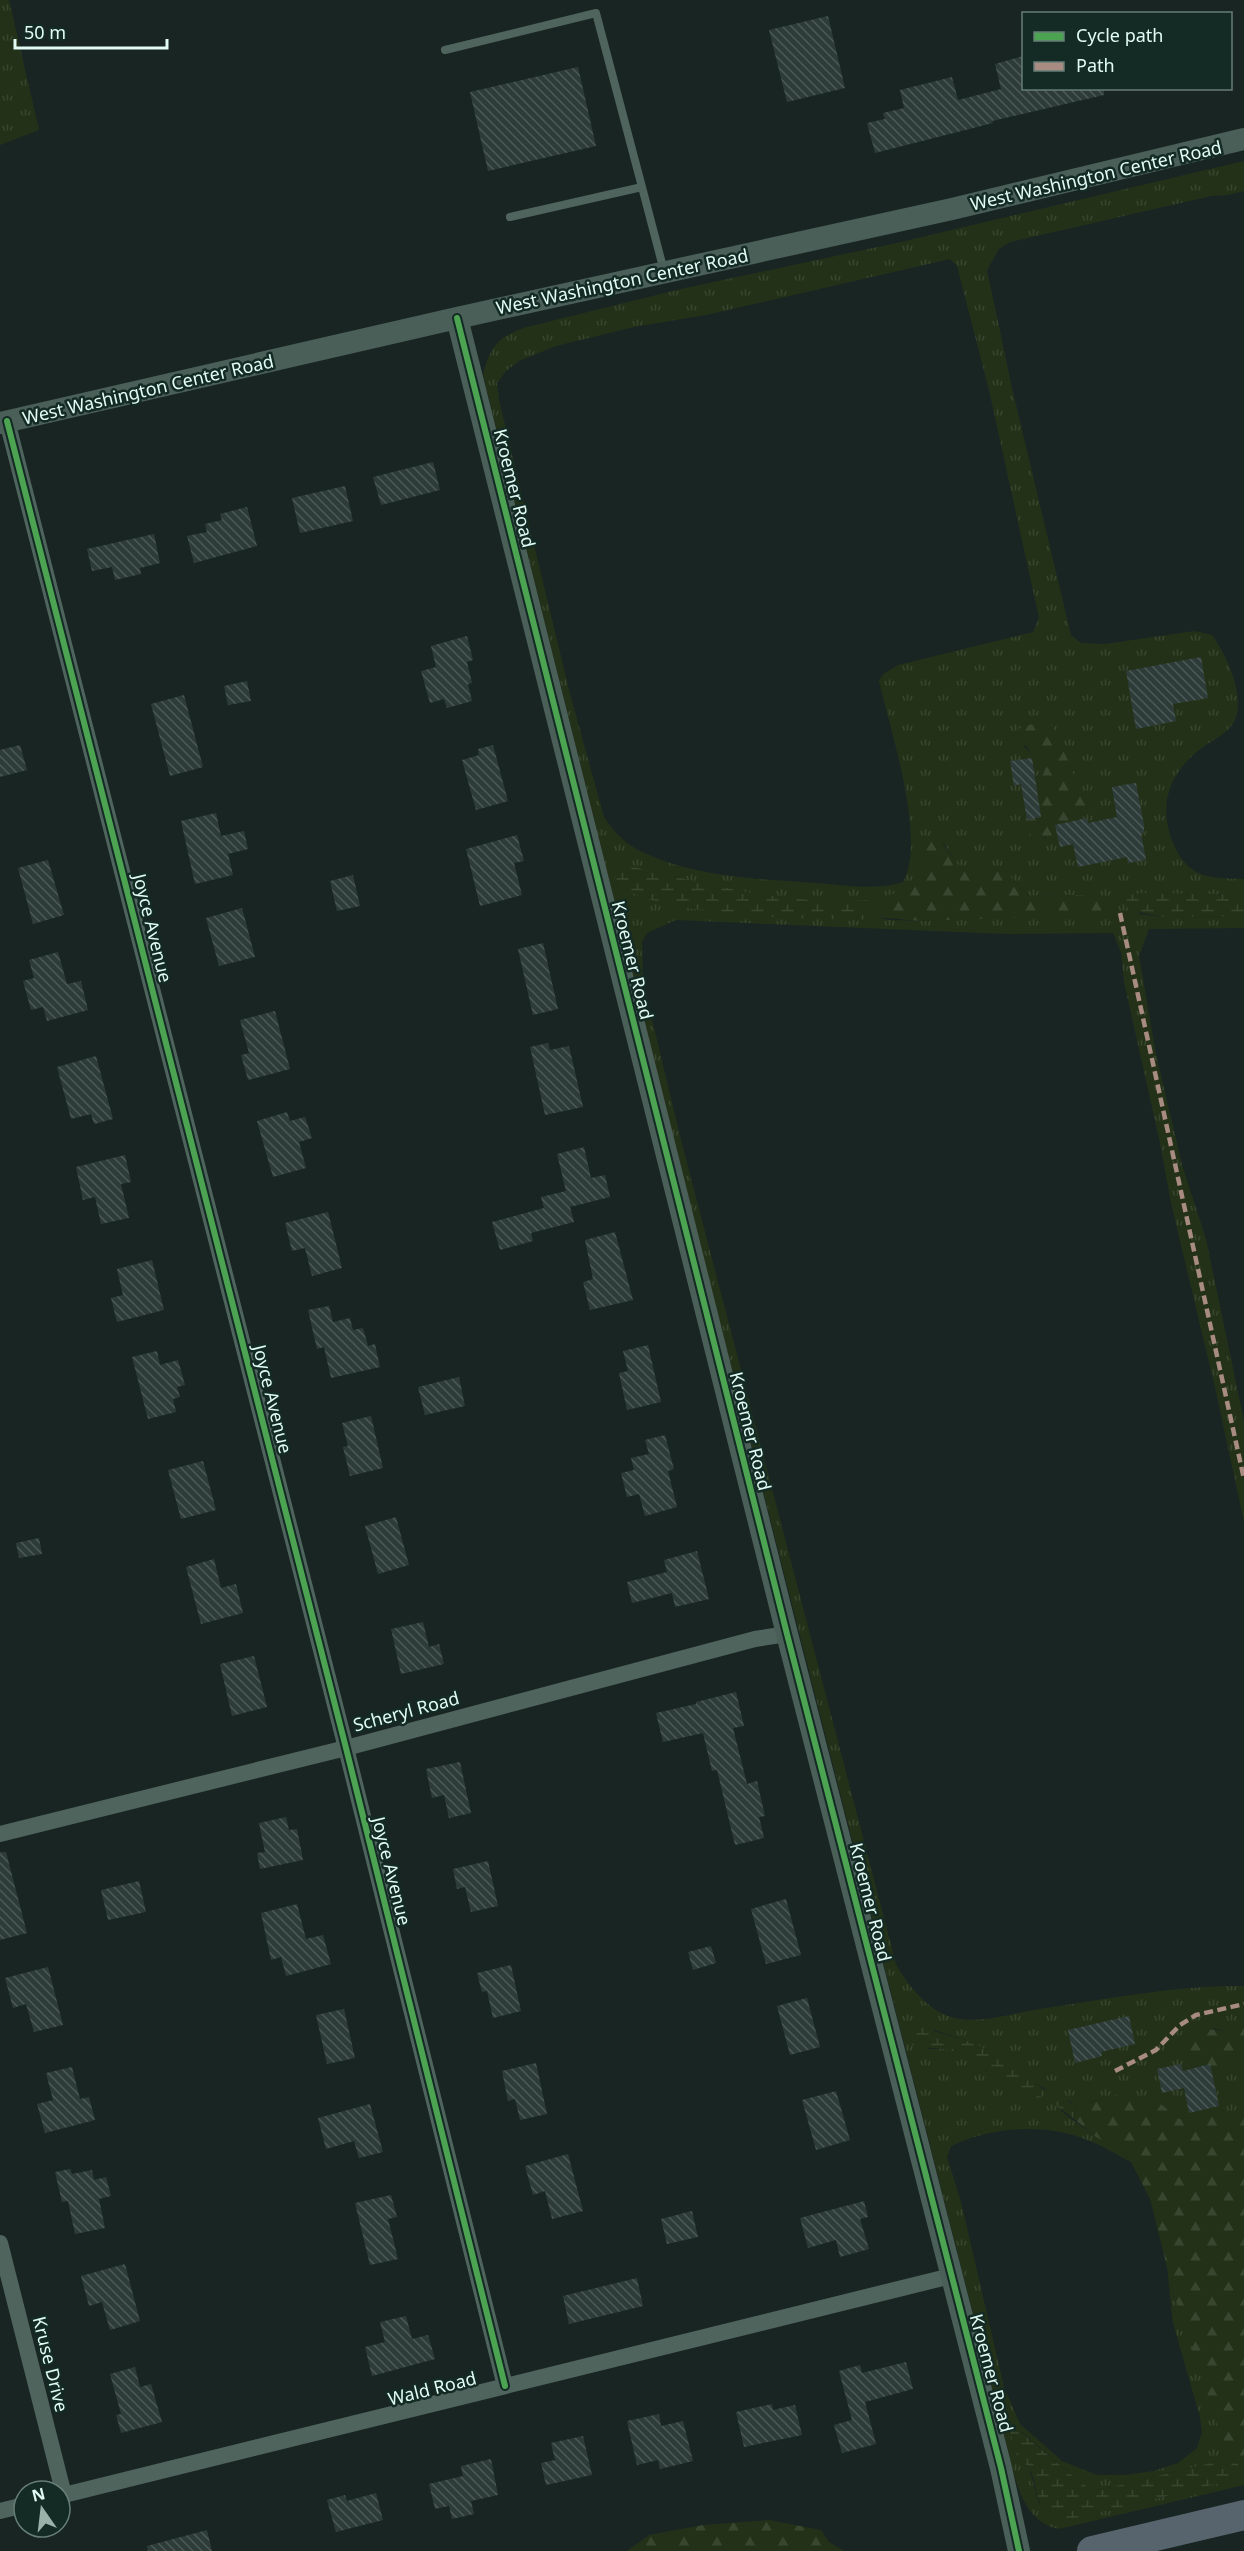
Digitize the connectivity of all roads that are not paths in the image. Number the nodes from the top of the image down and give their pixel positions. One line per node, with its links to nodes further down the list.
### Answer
1 (445, 50): 3 (lane)
2 (1244, 139): 5 (street, West Washington Center Road)
3 (642, 187): 4 (lane); 5 (lane)
4 (510, 217)
5 (664, 272): 6 (street, West Washington Center Road)
6 (457, 318): 7 (street, West Washington Center Road); 8 (street, Kroemer Road)
7 (4, 422): 9 (street, Joyce Avenue)
8 (787, 1634): 9 (street, Scheryl Road); 12 (street, Kroemer Road)
9 (346, 1748): 10 (street, Scheryl Road); 13 (street, Joyce Avenue)
10 (0, 1834)
11 (0, 2243): 14 (street, Kruse Drive)
12 (951, 2276): 13 (street, Wald Road); 17 (street, Kroemer Road)
13 (505, 2386): 15 (street, Wald Road)
14 (58, 2479)
15 (72, 2493)
16 (1244, 2515): 18 (highway)
17 (1019, 2551)
18 (1092, 2551)

